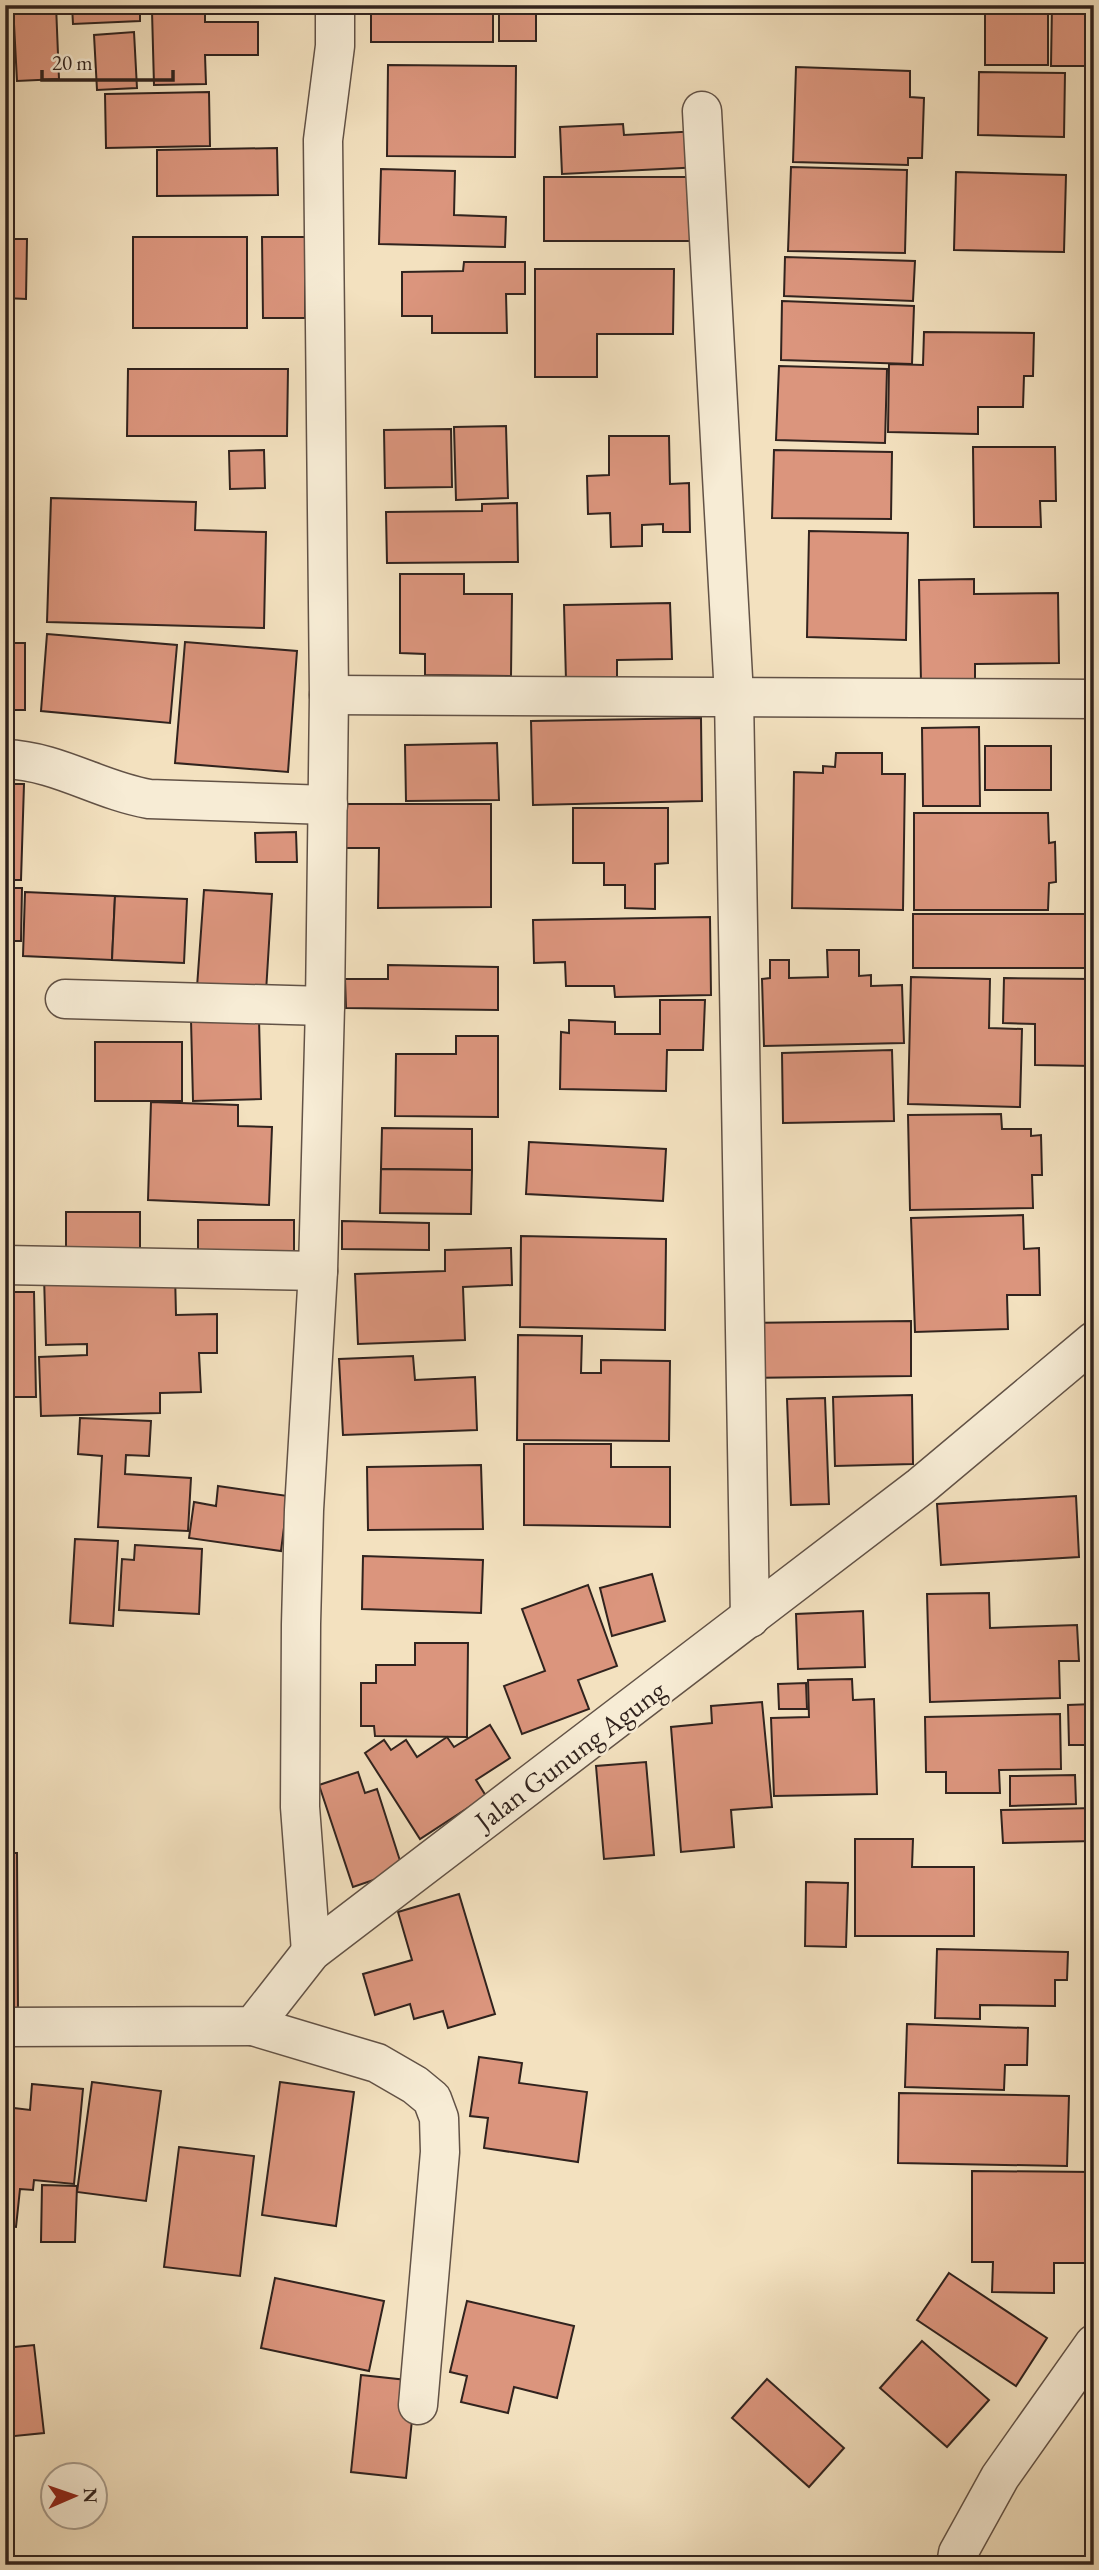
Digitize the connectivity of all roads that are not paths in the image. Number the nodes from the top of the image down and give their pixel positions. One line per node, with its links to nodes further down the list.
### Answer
1 (335, 5): 3 (street)
2 (702, 111): 4 (street)
3 (329, 695): 4 (street); 7 (street)
4 (734, 696): 5 (street); 13 (street)
5 (1094, 699)
6 (5, 759): 7 (street)
7 (328, 805): 9 (street)
8 (65, 999): 9 (street)
9 (326, 1006): 11 (street)
10 (5, 1265): 11 (street)
11 (318, 1271): 14 (street)
12 (1094, 1341): 13 (street, Jalan Gunung Agung)
13 (750, 1618): 14 (street, Jalan Gunung Agung)
14 (311, 1952): 15 (street, Jalan Gunung Agung)
15 (253, 2026): 16 (street); 18 (street)
16 (5, 2027)
17 (1094, 2344): 19 (street)
18 (418, 2404)
19 (956, 2565)

